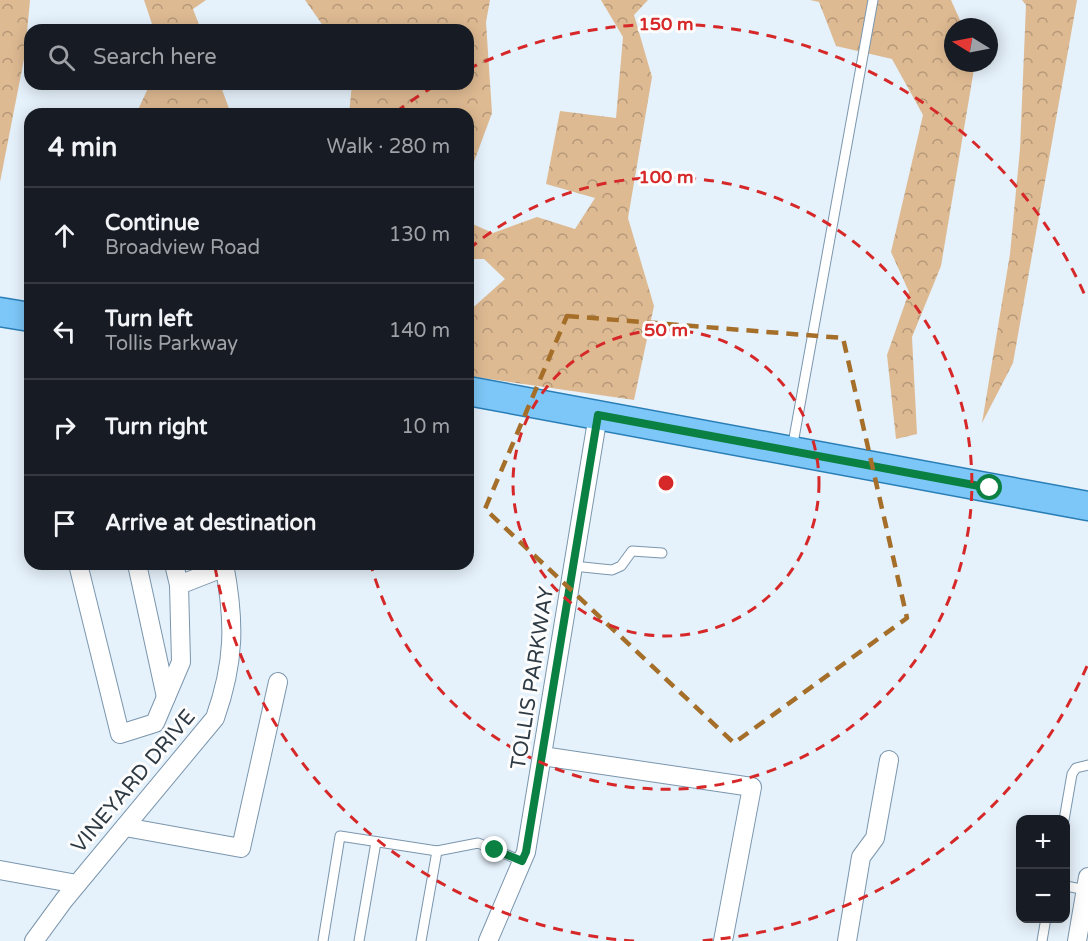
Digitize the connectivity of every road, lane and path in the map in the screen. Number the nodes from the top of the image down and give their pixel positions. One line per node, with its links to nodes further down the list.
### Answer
1 (873, 0): 6 (lane)
2 (0, 312): 3 (main road)
3 (24, 316)
4 (474, 392): 5 (main road)
5 (598, 415): 6 (main road); 9 (street, TOLLIS PARKWAY)
6 (791, 451): 7 (main road)
7 (1088, 506)
8 (662, 553): 9 (lane)
9 (573, 566): 18 (street, TOLLIS PARKWAY)
10 (79, 570): 17 (street)
11 (138, 570): 17 (street)
12 (175, 570): 15 (street)
13 (215, 570): 15 (street)
14 (226, 570): 22 (street, VINEYARD DRIVE)
15 (179, 585): 17 (street)
16 (278, 682): 22 (street)
17 (166, 697)
18 (542, 756): 25 (street, TOLLIS PARKWAY); 36 (street)
19 (889, 760): 37 (street)
20 (1088, 765): 21 (lane)
21 (1065, 815)
22 (125, 827): 28 (street, VINEYARD DRIVE)
23 (376, 842): 24 (lane); 32 (lane); 33 (lane)
24 (437, 851): 25 (lane); 34 (lane)
25 (522, 861): 35 (street, TOLLIS PARKWAY)
26 (0, 870): 28 (street)
27 (1087, 883): 29 (lane); 39 (street)
28 (77, 884): 31 (street, VINEYARD DRIVE)
29 (1070, 885)
30 (1045, 923): 38 (lane)
31 (33, 941)
32 (323, 941)
33 (359, 941)
34 (421, 941)
35 (488, 941)
36 (723, 941)
37 (847, 941)
38 (1042, 941)
39 (1077, 941)

